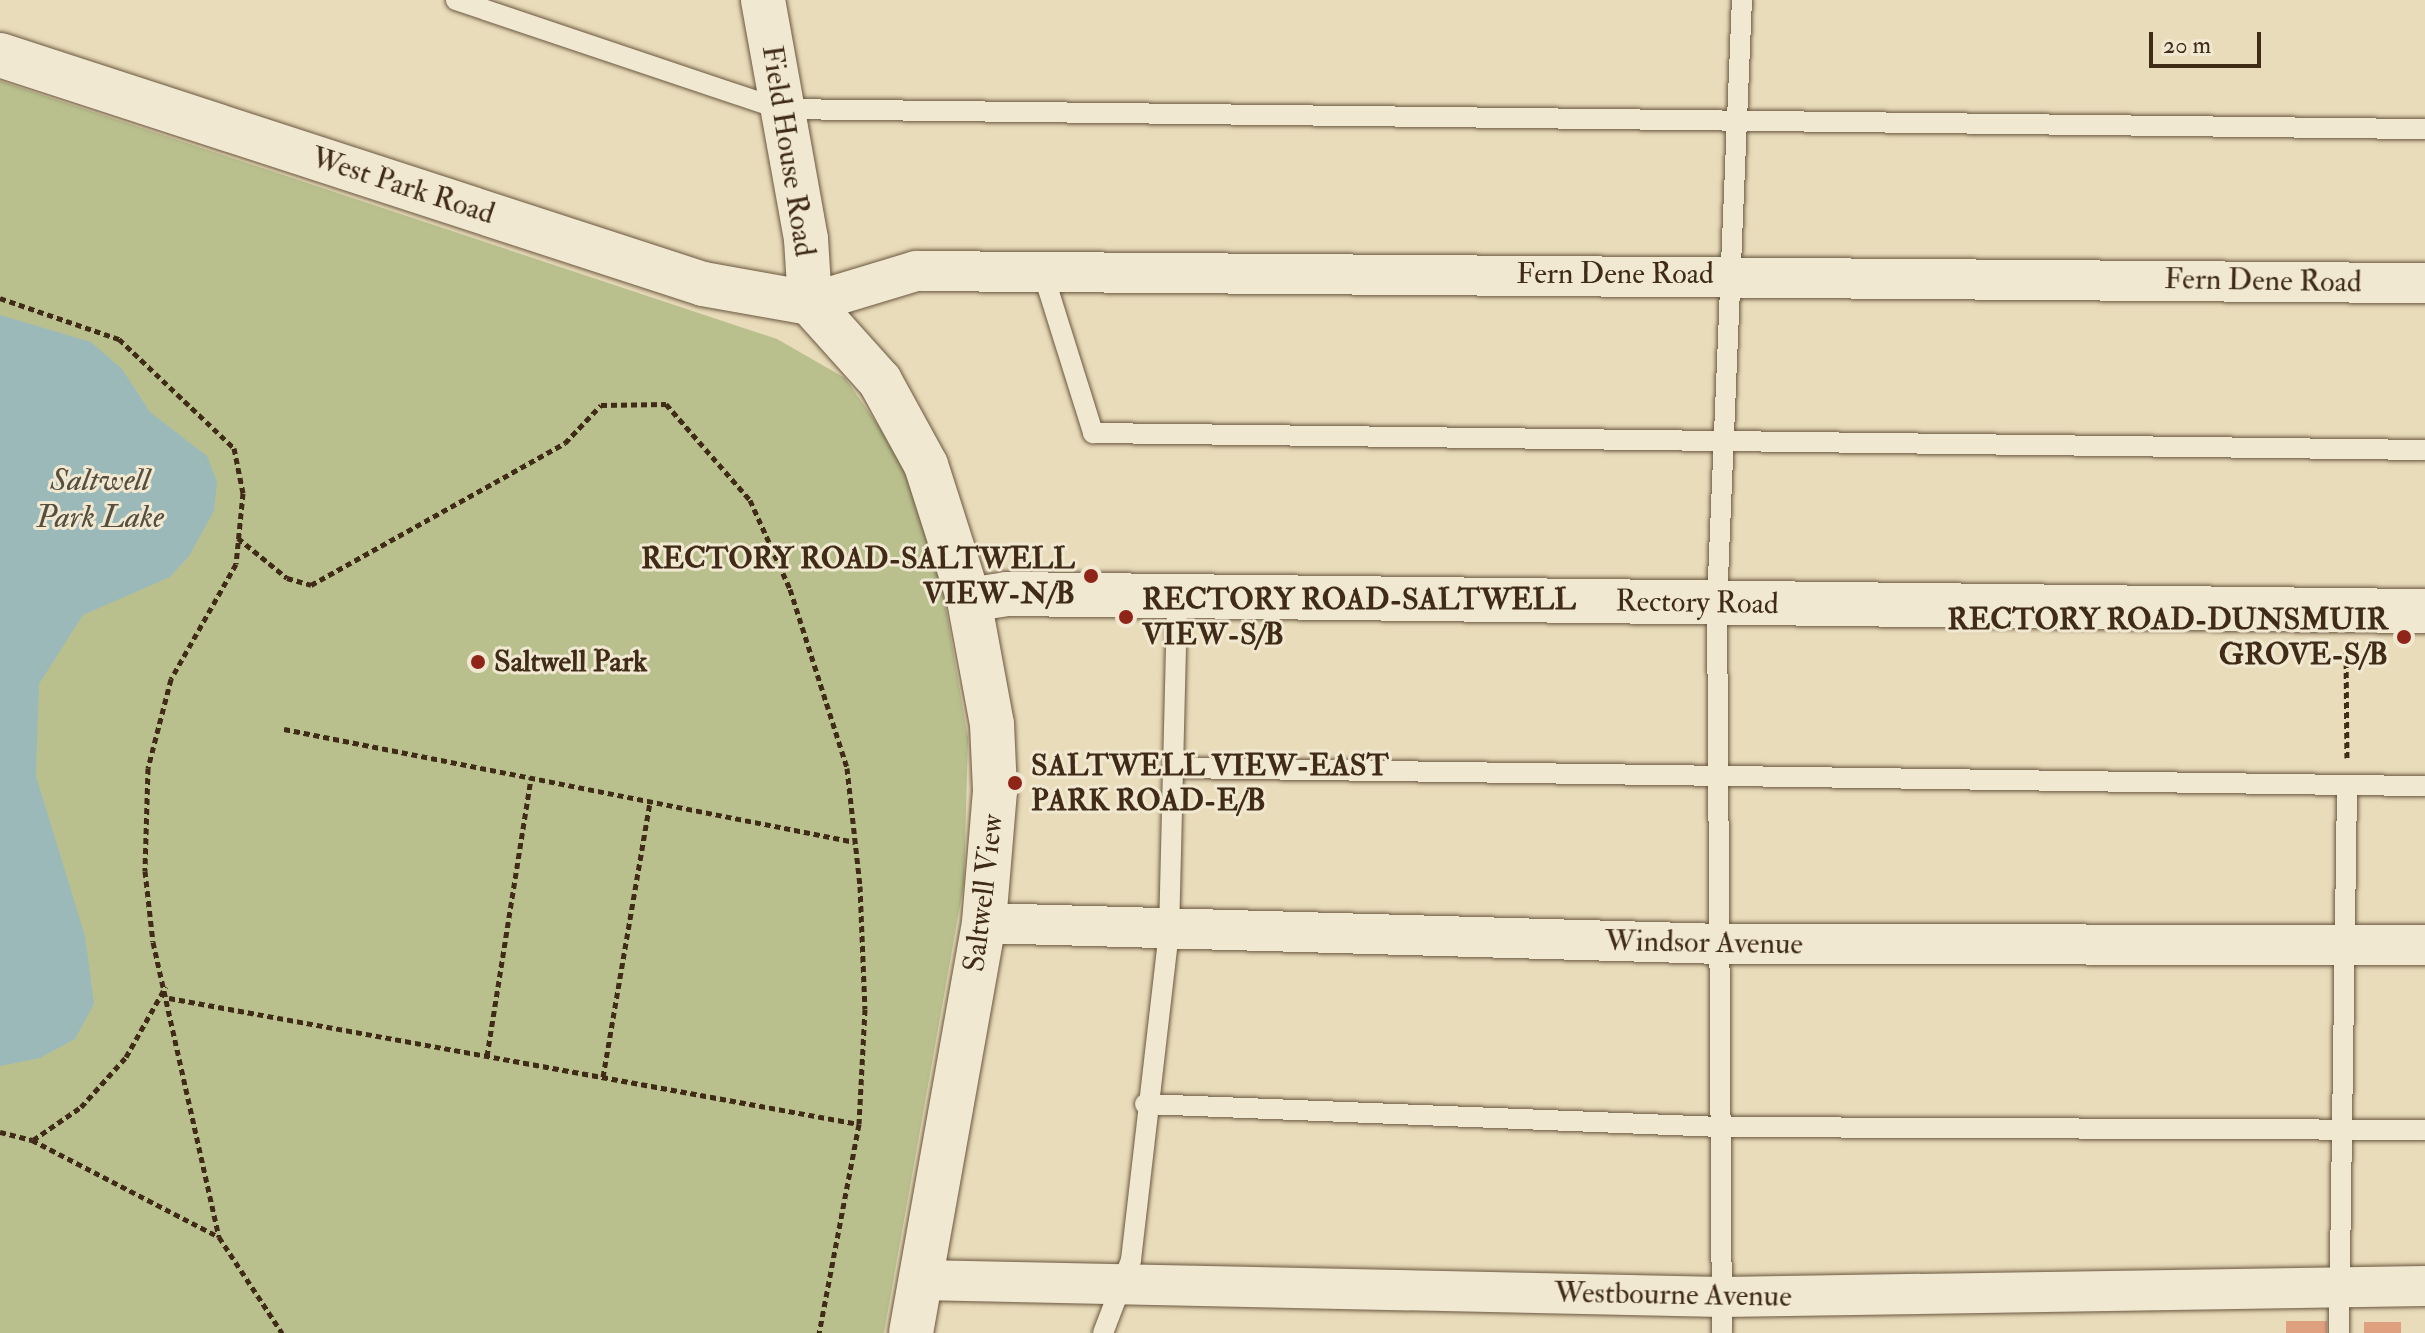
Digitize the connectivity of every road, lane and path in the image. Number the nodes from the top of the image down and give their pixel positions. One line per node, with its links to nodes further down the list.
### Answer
1 (456, 0): 5 (lane)
2 (763, 0): 5 (street, Field House Road)
3 (1742, 0): 6 (lane)
4 (0, 55): 12 (street, West Park Road)
5 (780, 109): 6 (lane); 12 (street, Field House Road)
6 (1736, 118): 7 (lane); 9 (lane)
7 (2425, 129)
8 (1043, 273): 9 (street, Fern Dene Road); 12 (street, Fern Dene Road); 13 (lane)
9 (1728, 274): 10 (street, Fern Dene Road); 13 (lane)
10 (2425, 283)
11 (0, 298): 15 (path)
12 (810, 303): 17 (street, Saltwell View)
13 (1722, 441): 14 (lane); 18 (lane)
14 (2425, 450)
15 (238, 538): 28 (path); 34 (path)
16 (1177, 595): 17 (street, Rectory Road); 18 (street, Rectory Road); 22 (lane)
17 (969, 600): 29 (street, Saltwell View)
18 (1717, 603): 19 (street, Rectory Road); 23 (lane)
19 (2346, 611): 20 (street, Rectory Road); 26 (path)
20 (2425, 611)
21 (284, 729): 24 (path)
22 (1176, 768): 23 (lane); 30 (lane)
23 (1718, 776): 26 (lane); 31 (lane)
24 (531, 777): 27 (path); 36 (path)
25 (2425, 786): 26 (lane)
26 (2347, 787): 32 (lane)
27 (650, 801): 28 (path); 37 (path)
28 (855, 842): 39 (path)
29 (984, 923): 30 (street, Windsor Avenue); 46 (street, Saltwell View)
30 (1169, 933): 31 (street, Windsor Avenue); 38 (lane)
31 (1720, 944): 32 (street, Windsor Avenue); 40 (lane)
32 (2343, 945): 33 (street, Windsor Avenue); 43 (lane)
33 (2425, 945)
34 (166, 986): 35 (path); 44 (path)
35 (169, 998): 36 (path); 45 (path)
36 (487, 1056): 37 (path)
37 (603, 1077): 39 (path)
38 (1145, 1104): 40 (lane); 47 (lane)
39 (859, 1124): 52 (path)
40 (1720, 1127): 43 (lane); 50 (lane)
41 (2425, 1130): 43 (lane)
42 (0, 1132): 44 (path)
43 (2339, 1133): 49 (lane)
44 (32, 1140): 45 (path)
45 (219, 1237): 51 (path)
46 (920, 1280): 47 (street, Westbourne Avenue); 53 (street, Saltwell View)
47 (1120, 1284): 50 (street, Westbourne Avenue); 54 (lane)
48 (2425, 1286): 49 (street, Westbourne Avenue)
49 (2339, 1288): 50 (street, Westbourne Avenue); 55 (lane)
50 (1722, 1315)
51 (282, 1333)
52 (819, 1333)
53 (911, 1333)
54 (1103, 1333)
55 (2339, 1333)

